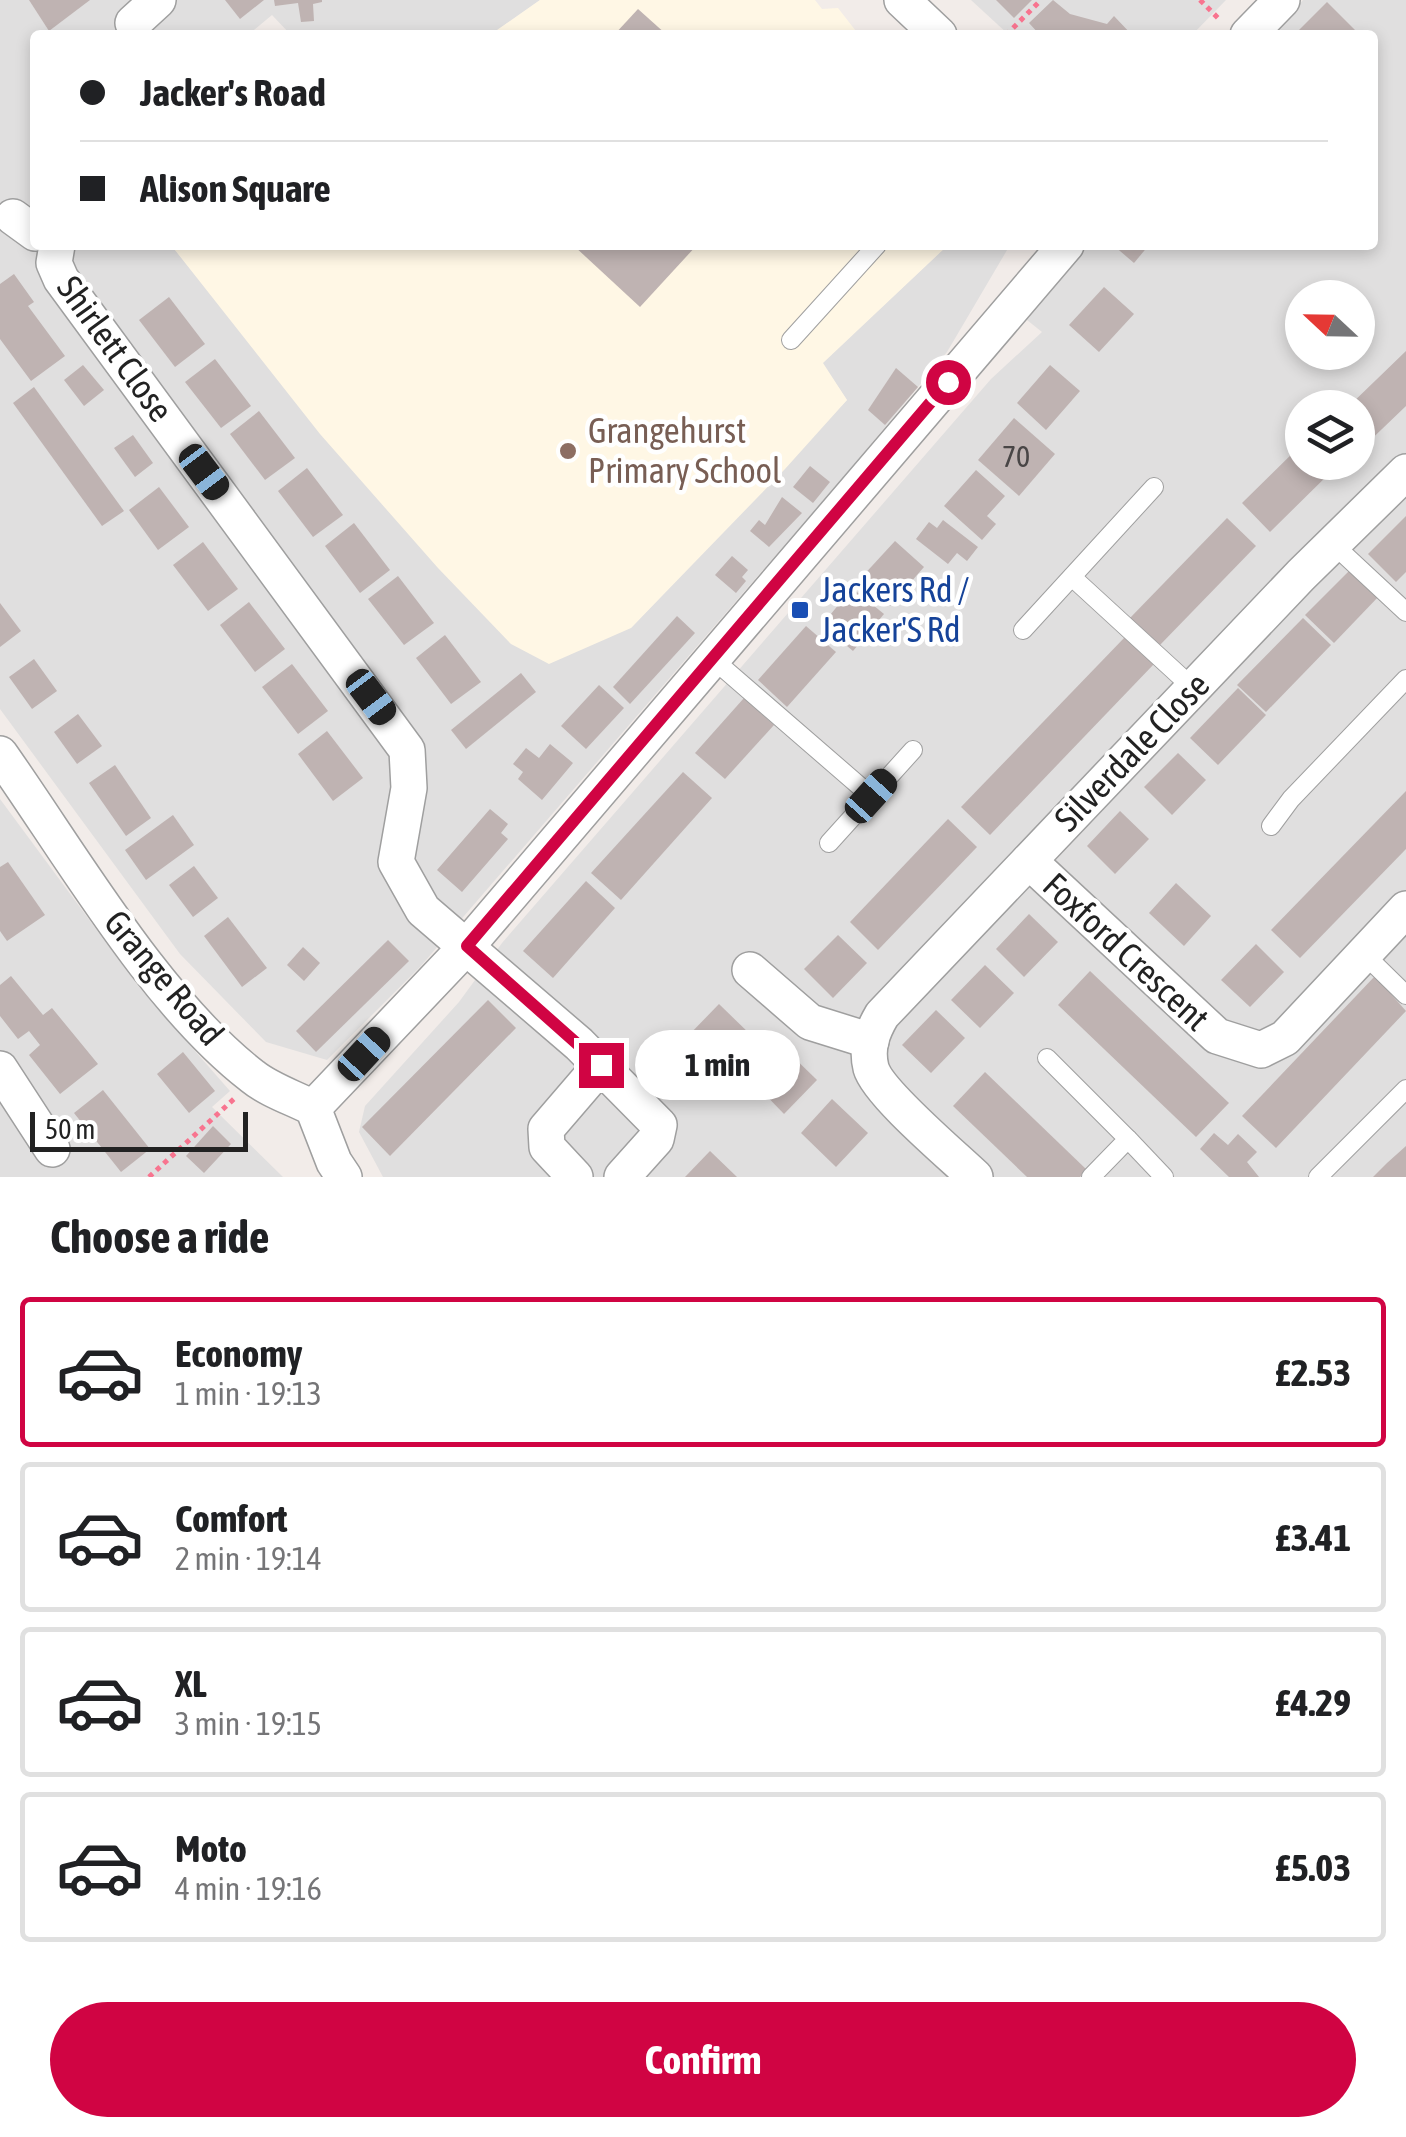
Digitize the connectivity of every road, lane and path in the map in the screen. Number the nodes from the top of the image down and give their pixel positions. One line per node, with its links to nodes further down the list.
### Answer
1 (902, 0): 5 (street)
2 (1040, 0): 6 (path)
3 (1200, 0): 7 (path)
4 (1282, 0): 8 (street)
5 (934, 30)
6 (1011, 30)
7 (1228, 30)
8 (1253, 30)
9 (48, 250): 29 (street, Shirlett Close)
10 (872, 250): 12 (lane)
11 (1062, 250): 19 (street)
12 (791, 340)
13 (1406, 472): 15 (street, Silverdale Close)
14 (1154, 487): 16 (lane)
15 (1333, 544): 17 (lane); 21 (street, Silverdale Close)
16 (1072, 577): 18 (lane); 21 (lane)
17 (1406, 612)
18 (1022, 630)
19 (714, 660): 24 (lane); 29 (street)
20 (1406, 680): 25 (lane)
21 (1193, 688): 27 (street, Silverdale Close)
22 (913, 750): 24 (lane)
23 (0, 754): 37 (street, Grange Road)
24 (871, 796): 26 (lane)
25 (1271, 826)
26 (830, 843)
27 (1029, 861): 30 (street, Foxford Crescent); 33 (street, Silverdale Close)
28 (1406, 909): 30 (street, Foxford Crescent)
29 (467, 946): 35 (street, Shirlett Close); 39 (street)
30 (1364, 954): 32 (lane)
31 (750, 970): 33 (street)
32 (1406, 995)
33 (870, 1041): 47 (street)
34 (1047, 1058): 41 (lane)
35 (601, 1065): 45 (street); 46 (street, Shirlett Close)
36 (0, 1070): 40 (street)
37 (254, 1078): 39 (street, Grange Road); 43 (path)
38 (1406, 1090): 50 (lane)
39 (314, 1108): 44 (street)
40 (12, 1118): 42 (street)
41 (1128, 1139): 48 (lane); 49 (lane)
42 (52, 1149)
43 (149, 1177)
44 (344, 1177)
45 (575, 1177)
46 (622, 1177)
47 (976, 1177)
48 (1090, 1177)
49 (1164, 1177)
50 (1318, 1177)

